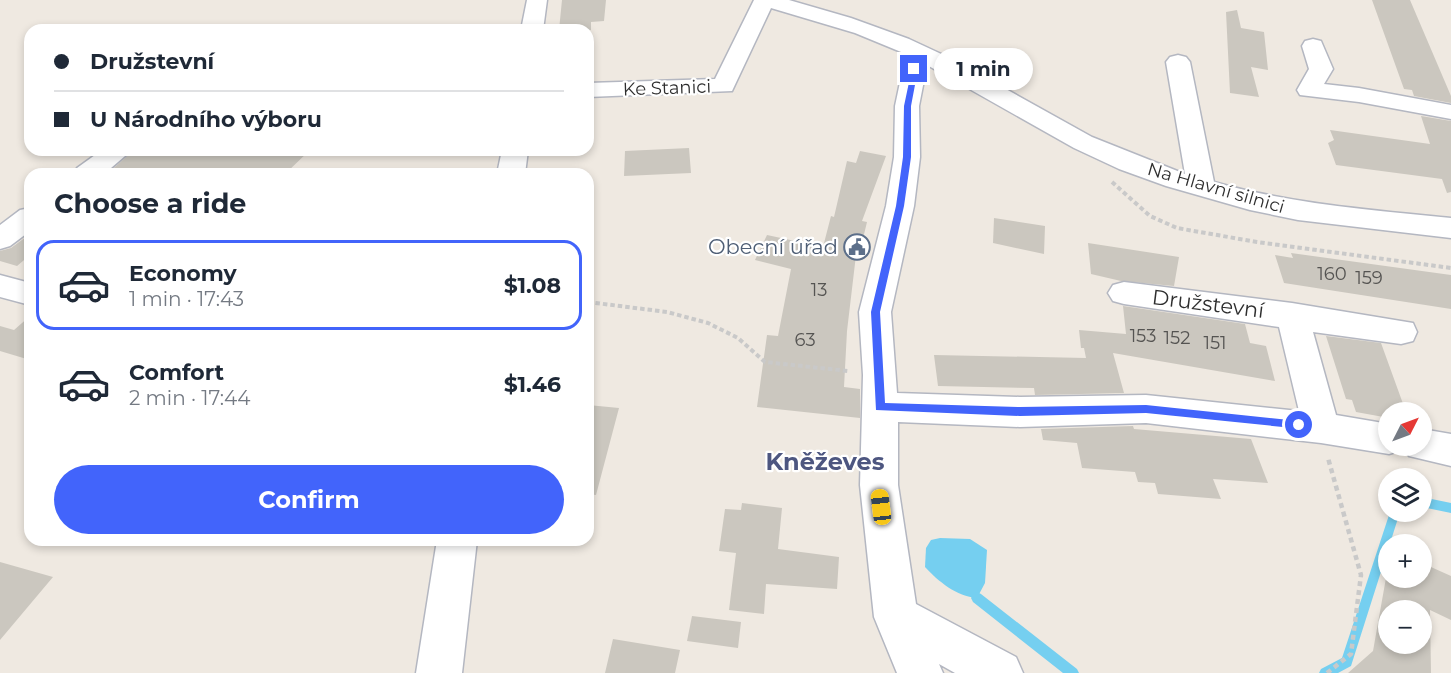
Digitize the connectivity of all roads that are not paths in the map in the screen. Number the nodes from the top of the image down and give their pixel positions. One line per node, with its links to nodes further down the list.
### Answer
1 (537, 0): 4 (street)
2 (764, 0): 3 (street, Na Hlavní silnici); 8 (street, Ke Stanici)
3 (839, 10): 6 (street, Na Hlavní silnici)
4 (533, 24)
5 (1313, 46): 9 (street)
6 (918, 51): 12 (street, Na Hlavní silnici); 21 (street)
7 (1178, 62): 12 (street)
8 (594, 90)
9 (1451, 112)
10 (111, 156): 11 (street)
11 (95, 168)
12 (1201, 188): 14 (street, Na Hlavní silnici)
13 (24, 221): 15 (street)
14 (1451, 228)
15 (0, 239)
16 (0, 286): 17 (street)
17 (24, 292)
18 (1124, 293): 19 (street, Družstevní)
19 (1292, 315): 20 (street, Družstevní); 22 (street, Družstevní)
20 (1401, 332)
21 (880, 391): 22 (street); 27 (street)
22 (1321, 428): 23 (street)
23 (1378, 437)
24 (1432, 447): 25 (street)
25 (1451, 450)
26 (456, 546): 28 (street)
27 (896, 617): 29 (street); 30 (street)
28 (439, 673)
29 (920, 673)
30 (1000, 673)

